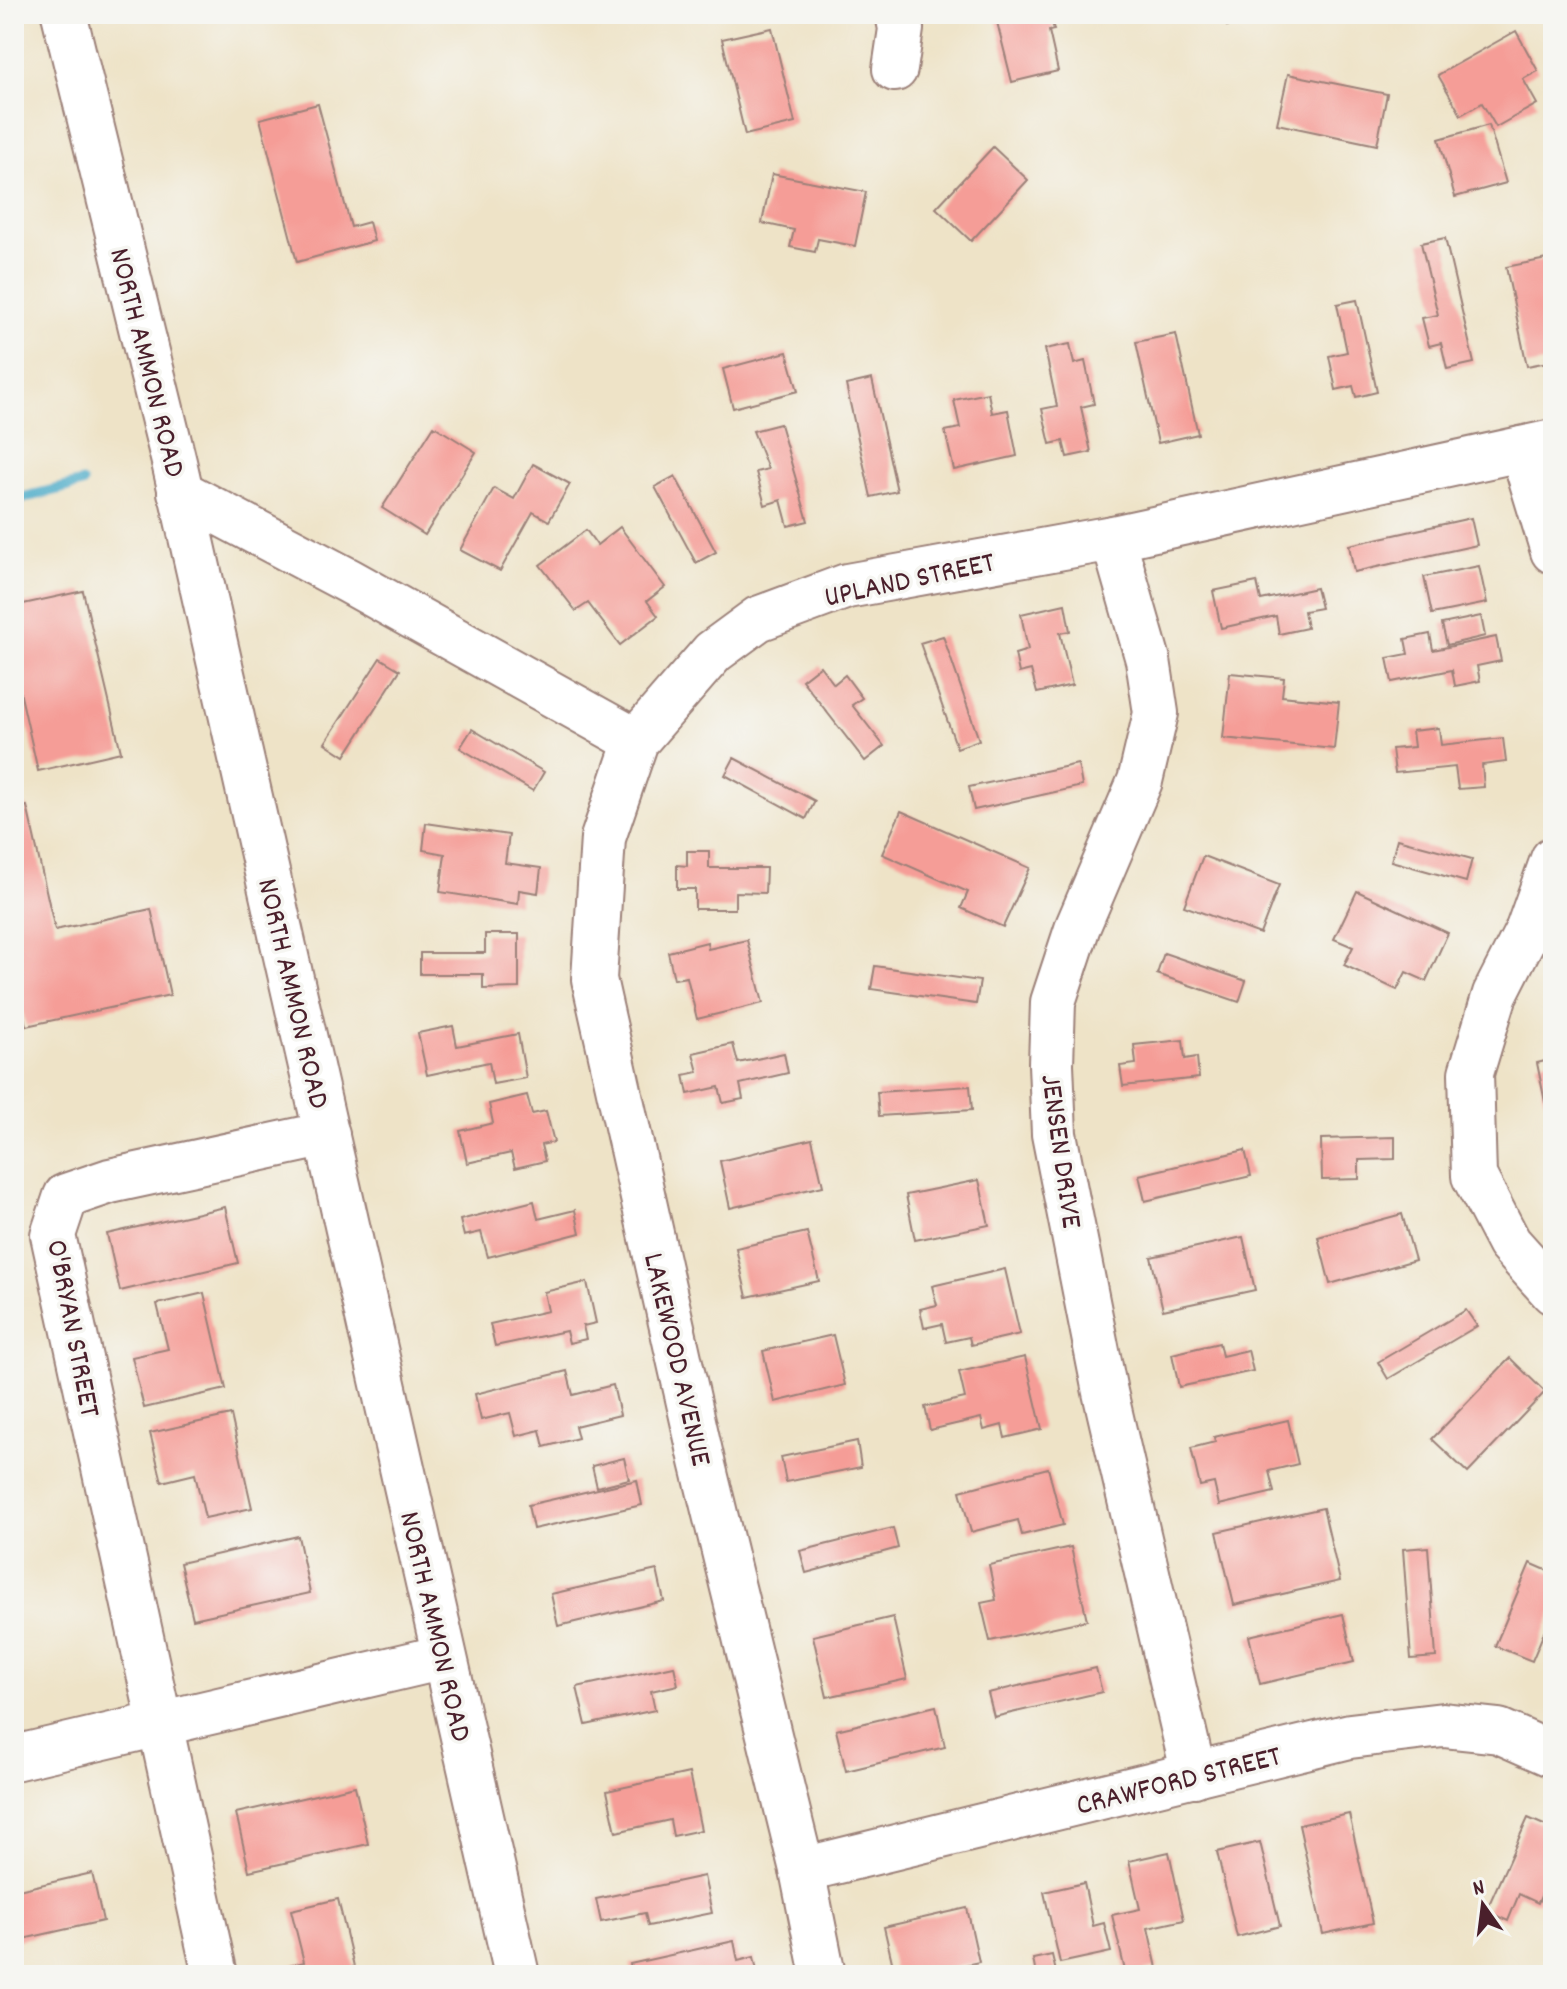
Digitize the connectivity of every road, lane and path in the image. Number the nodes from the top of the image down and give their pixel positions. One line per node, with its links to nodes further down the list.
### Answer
1 (64, 14): 5 (street, NORTH AMMON ROAD)
2 (898, 14): 3 (street)
3 (895, 69)
4 (1537, 445): 6 (street, UPLAND STREET); 7 (street)
5 (180, 492): 8 (street); 10 (street, NORTH AMMON ROAD)
6 (1113, 538): 8 (street, UPLAND STREET); 16 (street, JENSEN DRIVE)
7 (1553, 551)
8 (636, 741): 17 (street, LAKEWOOD AVENUE)
9 (1553, 859): 11 (street)
10 (327, 1134): 12 (street, NORTH AMMON ROAD); 13 (street, O'BRYAN STREET)
11 (1553, 1292)
12 (444, 1657): 13 (street); 19 (street, NORTH AMMON ROAD)
13 (158, 1723): 15 (street); 18 (street)
14 (1553, 1755): 16 (street, CRAWFORD STREET)
15 (14, 1758)
16 (1194, 1775): 17 (street, CRAWFORD STREET)
17 (802, 1870): 20 (street, LAKEWOOD AVENUE)
18 (215, 1975)
19 (517, 1975)
20 (823, 1975)

